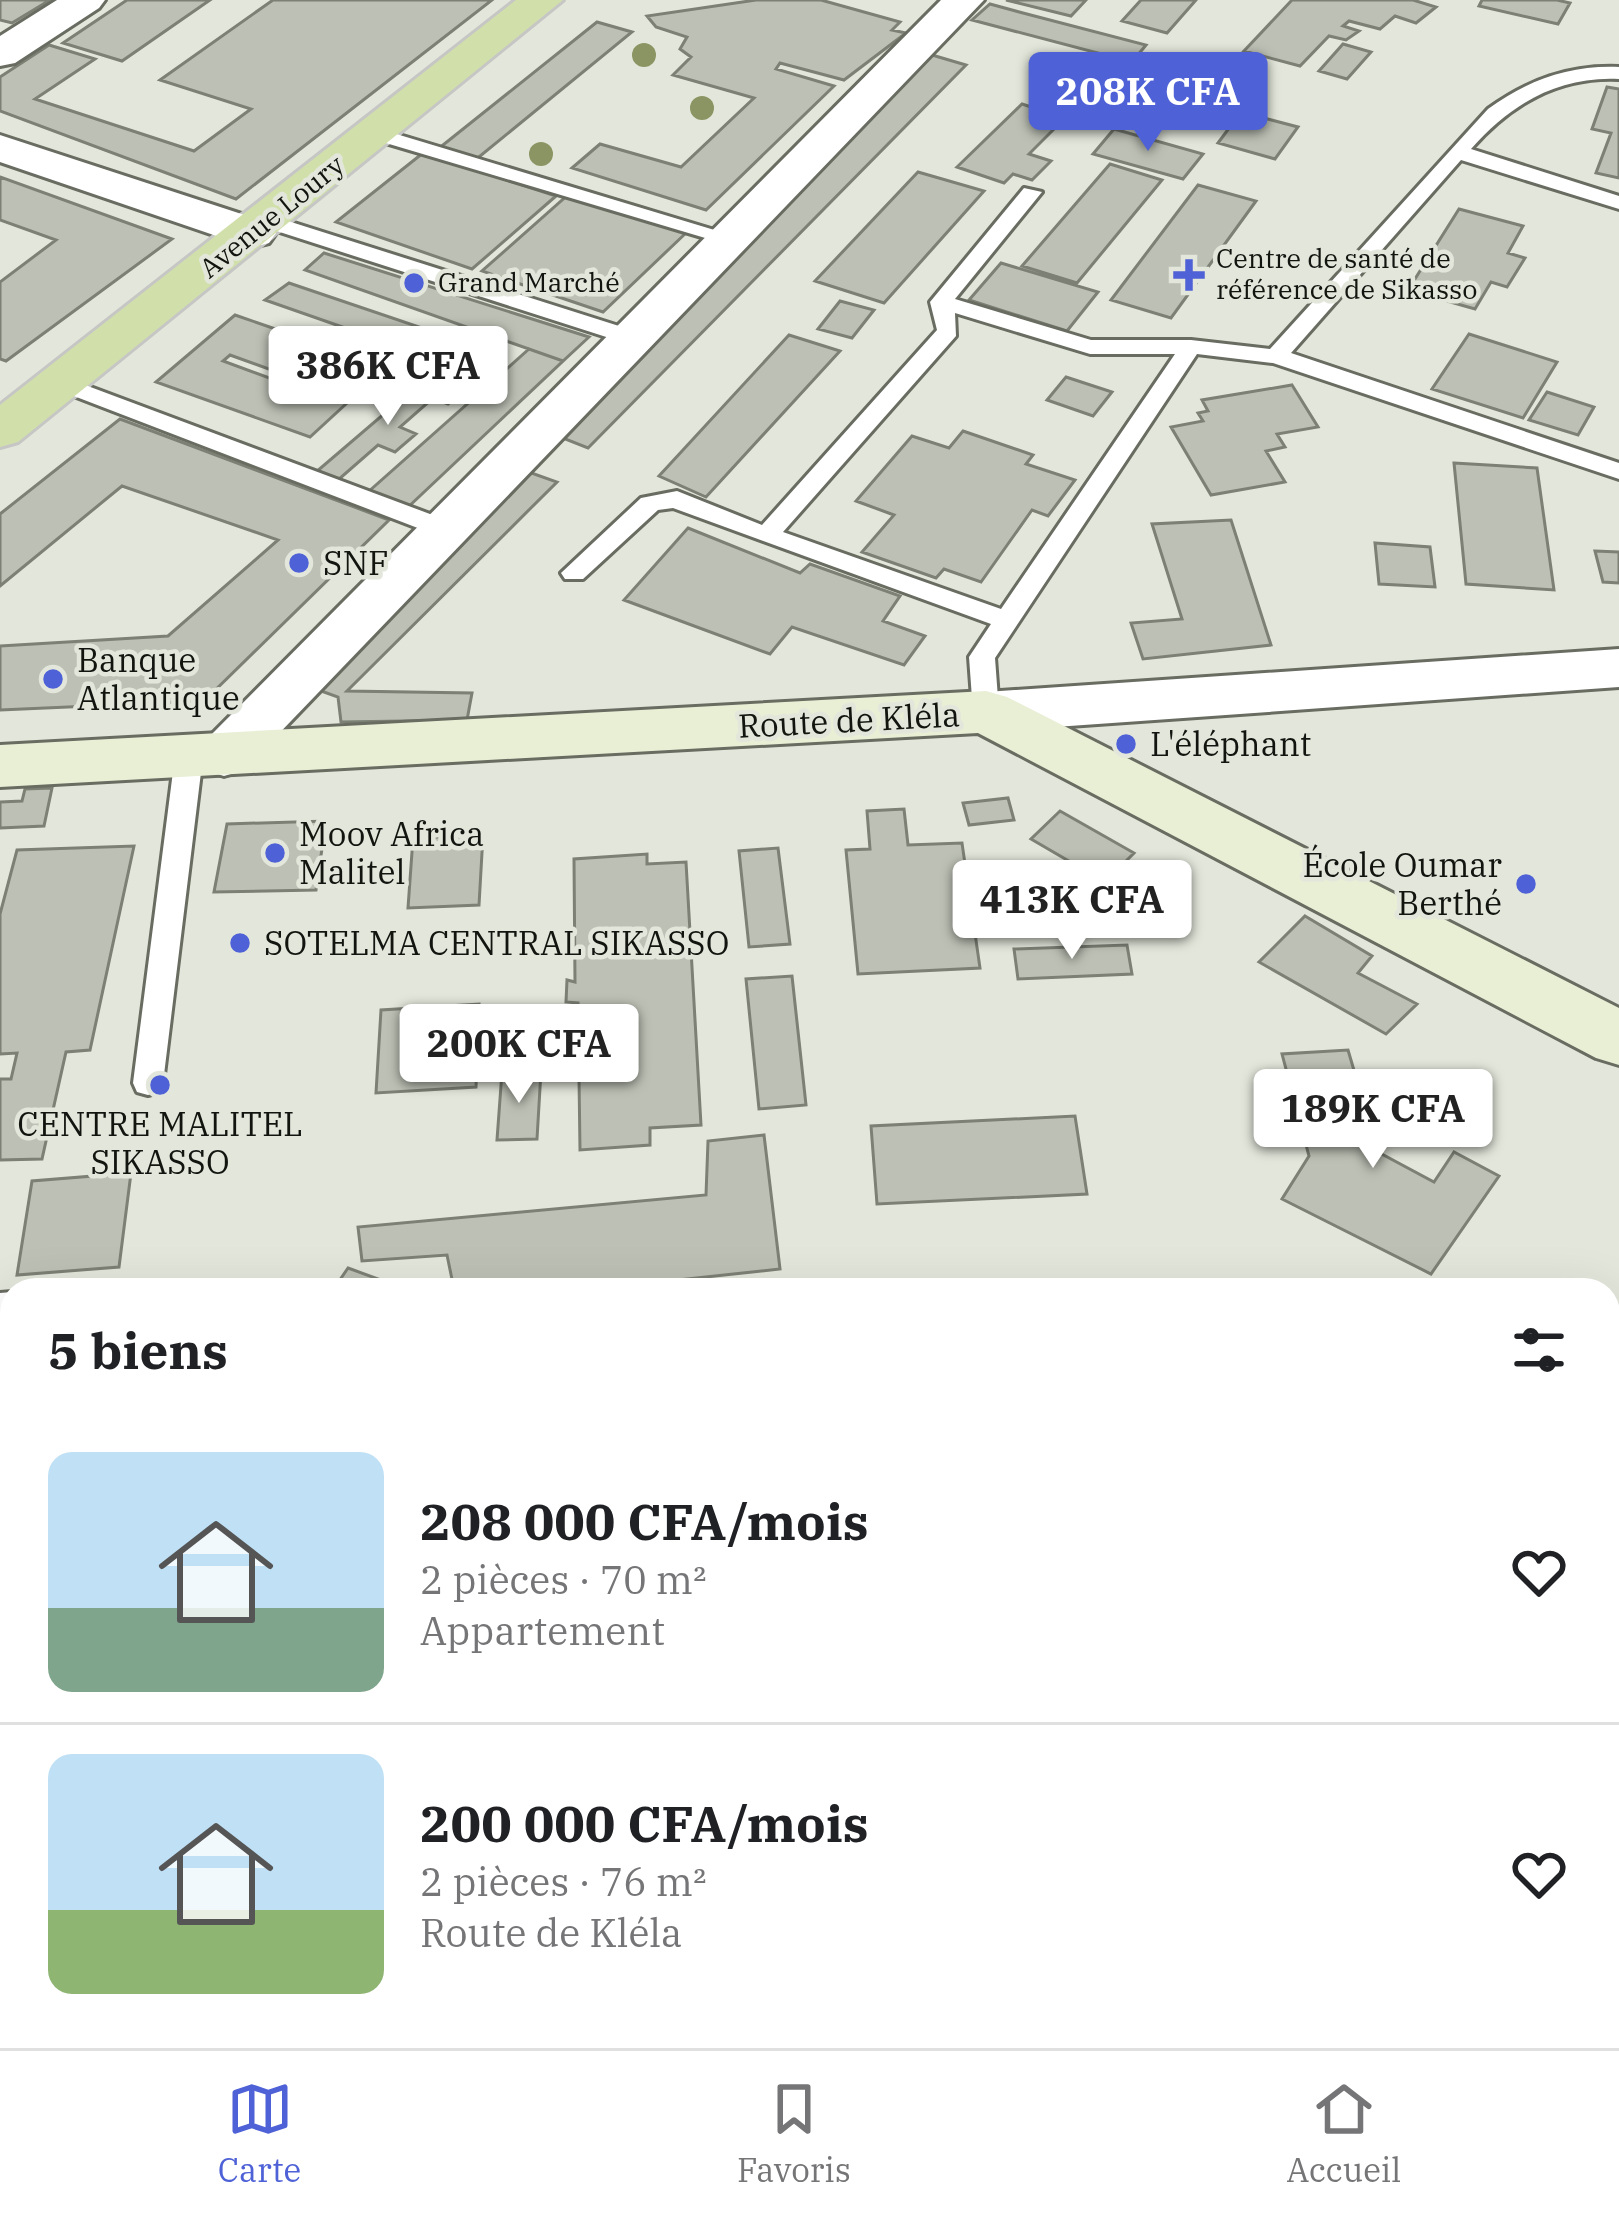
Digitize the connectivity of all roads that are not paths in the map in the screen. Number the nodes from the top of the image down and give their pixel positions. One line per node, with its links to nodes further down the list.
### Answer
1 (85, 0): 4 (street)
2 (542, 0): 6 (main road, Avenue Loury)
3 (964, 0): 12 (street)
4 (0, 53)
5 (1619, 73): 8 (lane)
6 (376, 134): 11 (main road, Avenue Loury); 12 (lane)
7 (0, 148): 11 (street)
8 (1460, 152): 10 (lane); 16 (lane)
9 (1031, 192): 13 (lane)
10 (1619, 203)
11 (261, 227): 14 (lane); 17 (main road, Avenue Loury)
12 (730, 238): 14 (street)
13 (941, 302): 15 (lane); 21 (lane)
14 (633, 338): 20 (street)
15 (1191, 347): 16 (lane); 23 (lane)
16 (1276, 356): 19 (lane)
17 (61, 383): 18 (main road, Avenue Loury); 20 (lane)
18 (0, 431)
19 (1619, 471)
20 (445, 530): 26 (street)
21 (766, 536): 22 (lane); 23 (lane)
22 (574, 573)
23 (1006, 620): 25 (lane)
24 (1619, 668): 25 (street)
25 (986, 712): 26 (main road, Route de Kléla); 28 (main road, Route de Kléla)
26 (207, 756): 27 (main road, Route de Kléla); 29 (lane)
27 (0, 766)
28 (1619, 1039)
29 (148, 1083)

